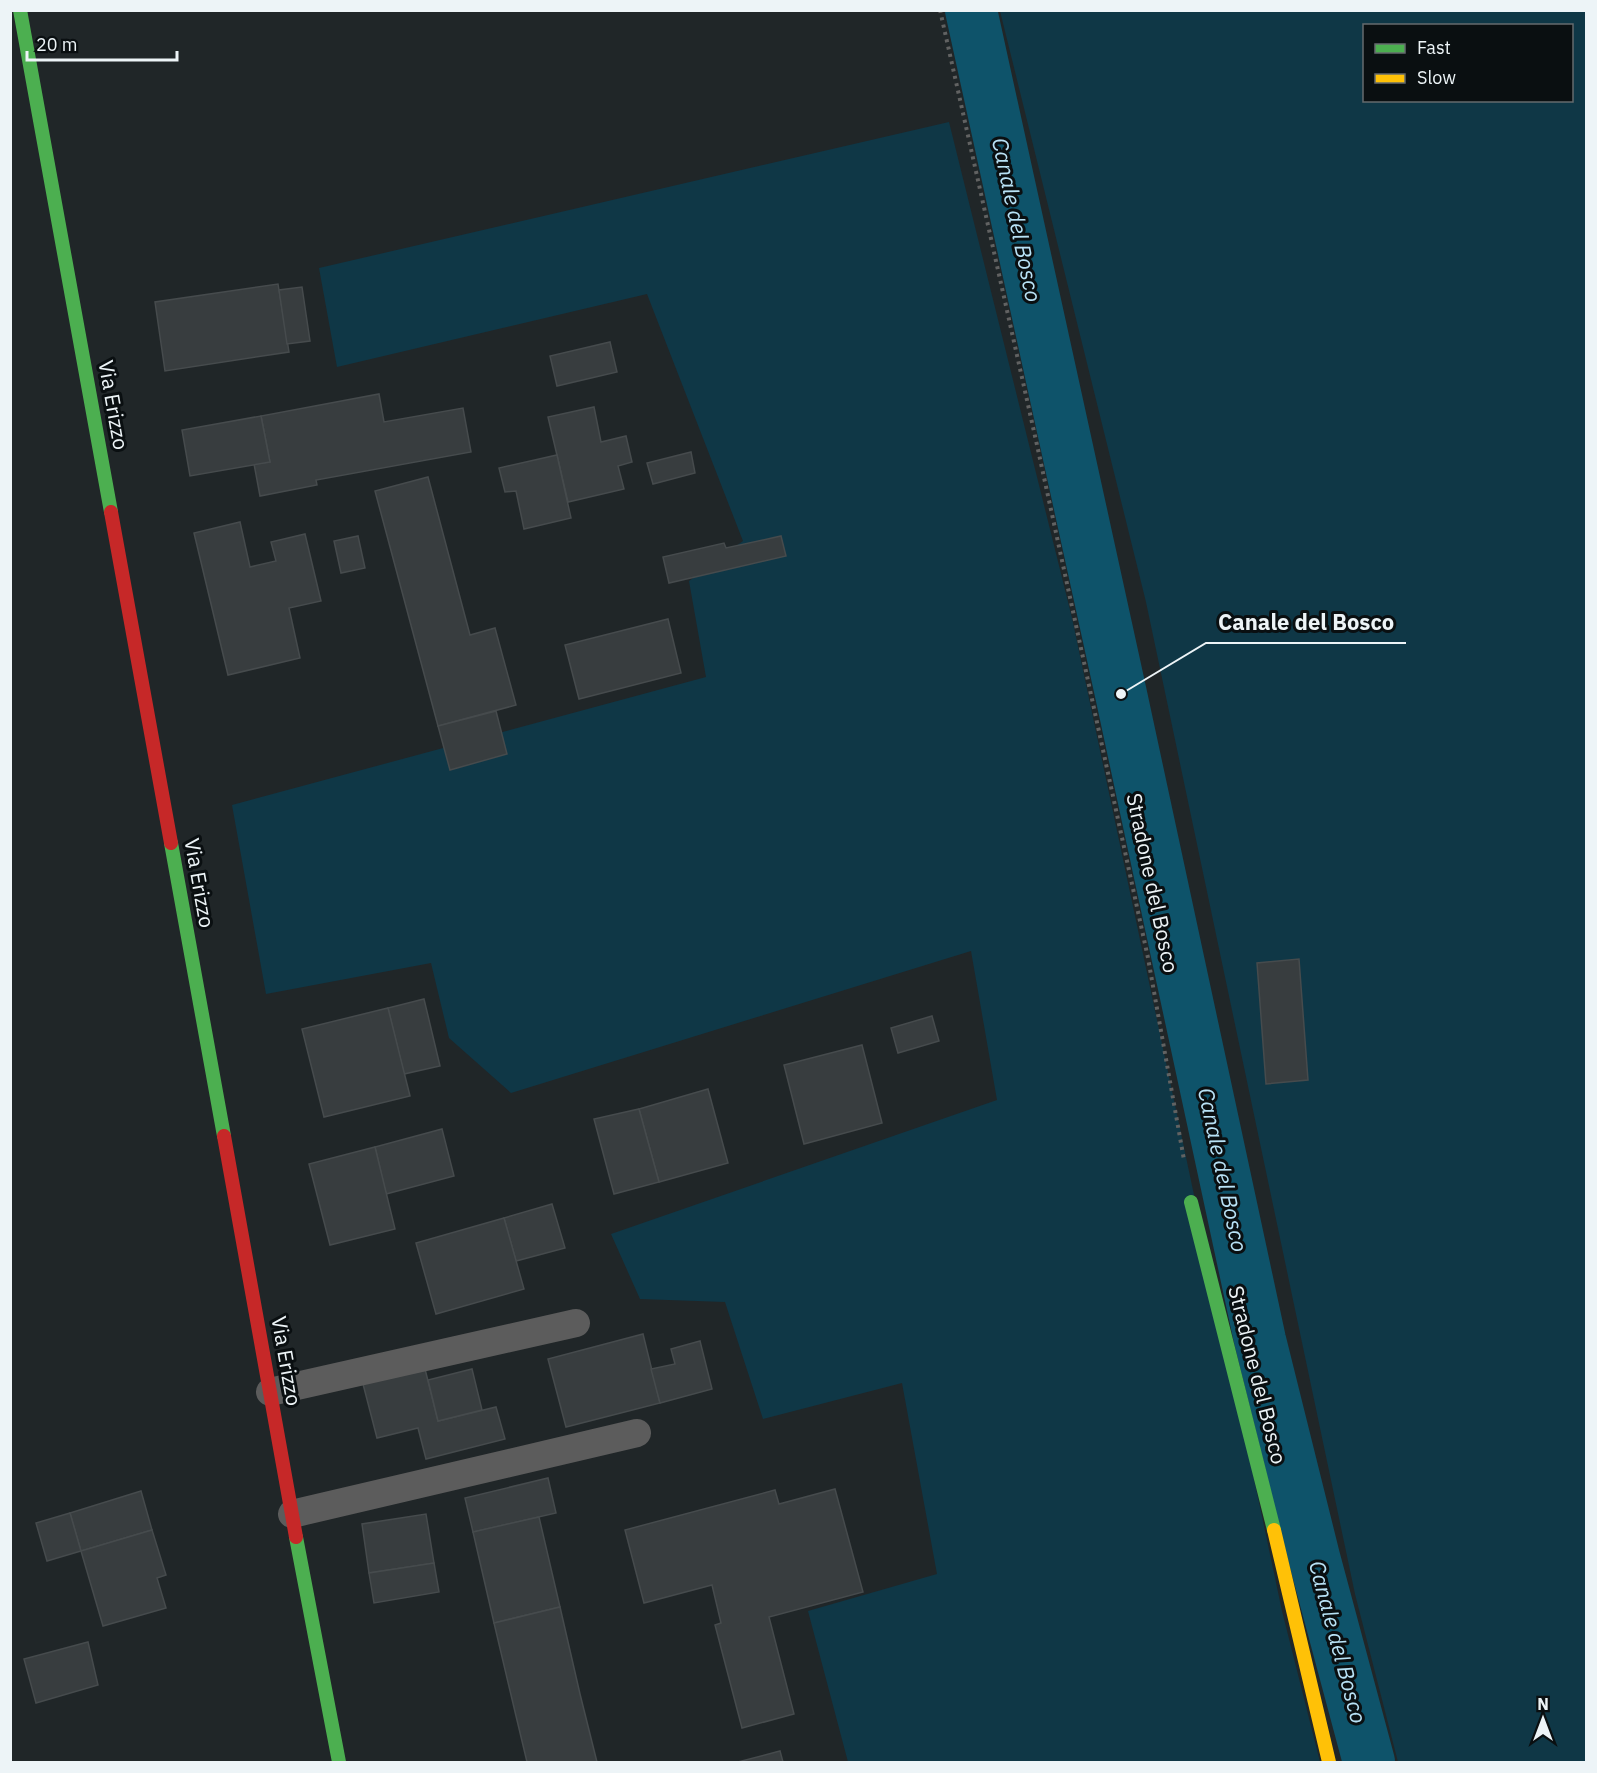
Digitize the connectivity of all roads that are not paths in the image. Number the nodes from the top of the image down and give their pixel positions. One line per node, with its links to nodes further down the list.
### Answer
1 (20, 10): 4 (main road, Via Erizzo)
2 (1191, 1202): 8 (main road, Stradone del Bosco)
3 (576, 1323): 4 (lane)
4 (270, 1392): 6 (main road, Via Erizzo)
5 (637, 1433): 6 (lane)
6 (292, 1515): 7 (main road, Via Erizzo)
7 (339, 1762)
8 (1329, 1762)

